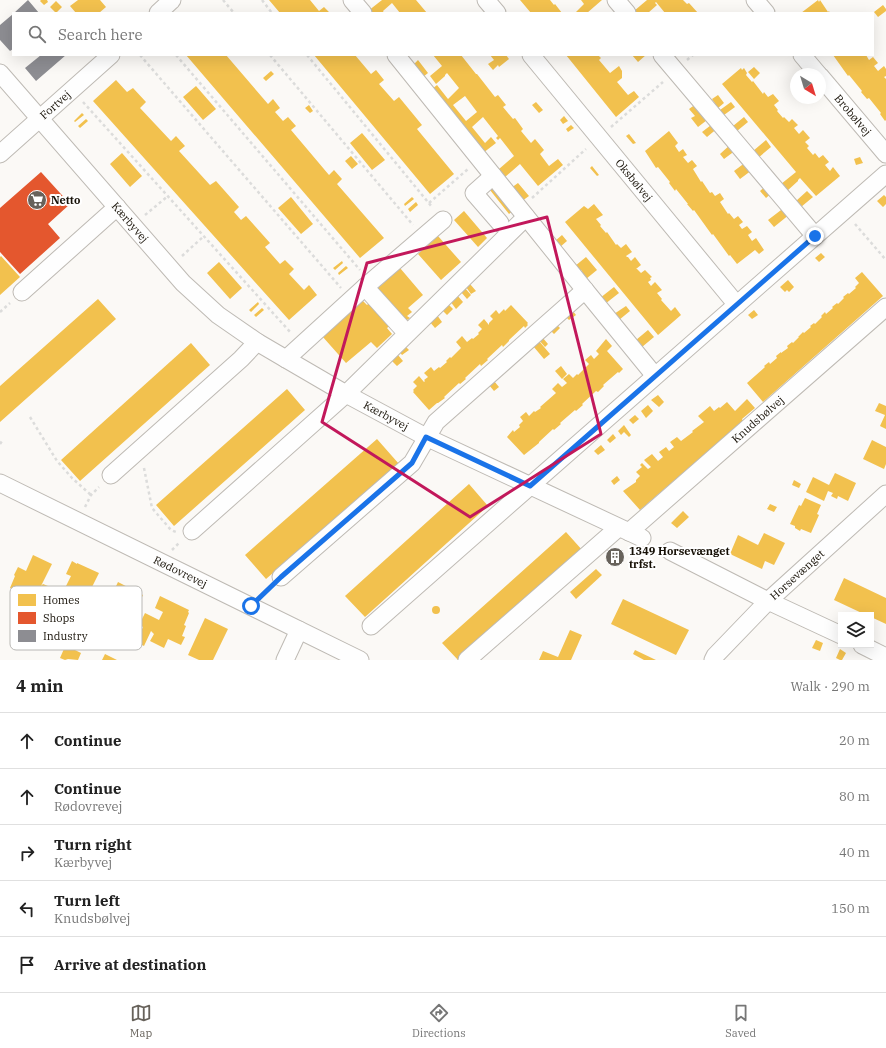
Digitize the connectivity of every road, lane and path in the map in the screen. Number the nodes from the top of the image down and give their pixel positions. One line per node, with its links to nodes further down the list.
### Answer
1 (172, 0): 8 (street)
2 (223, 0): 9 (path)
3 (262, 0): 10 (path)
4 (352, 0): 11 (street)
5 (486, 0): 12 (street)
6 (616, 0): 13 (street)
7 (755, 0): 14 (street)
8 (159, 12)
9 (233, 12)
10 (271, 12)
11 (362, 12)
12 (496, 12)
13 (626, 12)
14 (765, 12)
15 (110, 56): 27 (street, Fortvej)
16 (141, 56): 50 (path)
17 (177, 56): 47 (path)
18 (271, 56): 44 (path)
19 (308, 56): 35 (path)
20 (397, 56): 31 (street)
21 (532, 56): 51 (street, Oksbølvej)
22 (663, 56): 43 (street)
23 (803, 56): 24 (street, Brobølvej)
24 (813, 68)
25 (0, 72): 28 (street, Kærbyvej)
26 (826, 83): 30 (street, Brobølvej)
27 (72, 90): 28 (street, Fortvej); 34 (path)
28 (40, 118): 29 (street, Fortvej); 36 (street, Kærbyvej)
29 (0, 154)
30 (886, 154)
31 (480, 159): 33 (street); 35 (path)
32 (886, 174): 37 (street)
33 (493, 176): 38 (street); 40 (street)
34 (168, 196): 41 (path); 42 (path)
35 (429, 203): 39 (path)
36 (117, 207): 41 (street, Kærbyvej); 49 (street)
37 (844, 211): 43 (street); 45 (path)
38 (526, 217): 48 (street); 58 (street)
39 (443, 220): 44 (street)
40 (500, 223)
41 (132, 225): 46 (street, Kærbyvej)
42 (204, 236): 46 (path); 55 (path)
43 (815, 236): 51 (street)
44 (423, 237): 47 (street)
45 (886, 260)
46 (169, 267): 54 (street, Kærbyvej)
47 (368, 285): 50 (street); 53 (street)
48 (584, 290): 57 (street); 60 (street)
49 (22, 292)
50 (352, 300): 55 (street)
51 (737, 304): 57 (street)
52 (886, 307): 70 (street, Knudsbølvej)
53 (402, 328)
54 (257, 342): 56 (street, Kærbyvej); 63 (street)
55 (301, 345): 56 (street)
56 (286, 359): 58 (street, Kærbyvej)
57 (655, 376): 66 (street)
58 (346, 394): 60 (street, Kærbyvej); 71 (street)
59 (30, 417): 68 (path)
60 (426, 437): 66 (street, Kærbyvej); 74 (street)
61 (2, 441): 62 (path)
62 (0, 444)
63 (140, 450): 64 (street); 71 (path)
64 (111, 475): 68 (path)
65 (0, 483): 69 (street, Rødovrevej)
66 (530, 486): 70 (street, Kærbyvej); 76 (street)
67 (886, 494): 75 (street, Horsevænget)
68 (91, 495): 69 (path)
69 (78, 521): 73 (street, Rødovrevej)
70 (630, 533): 83 (street, Knudsbølvej)
71 (188, 534): 73 (path)
72 (670, 551): 75 (street)
73 (158, 561): 77 (street, Rødovrevej)
74 (281, 577)
75 (768, 601): 78 (street); 84 (street, Horsevænget)
76 (371, 626)
77 (299, 630): 81 (street); 82 (street, Rødovrevej)
78 (838, 634)
79 (868, 648): 80 (street)
80 (886, 657)
81 (285, 660)
82 (360, 660)
83 (467, 660)
84 (713, 660)

